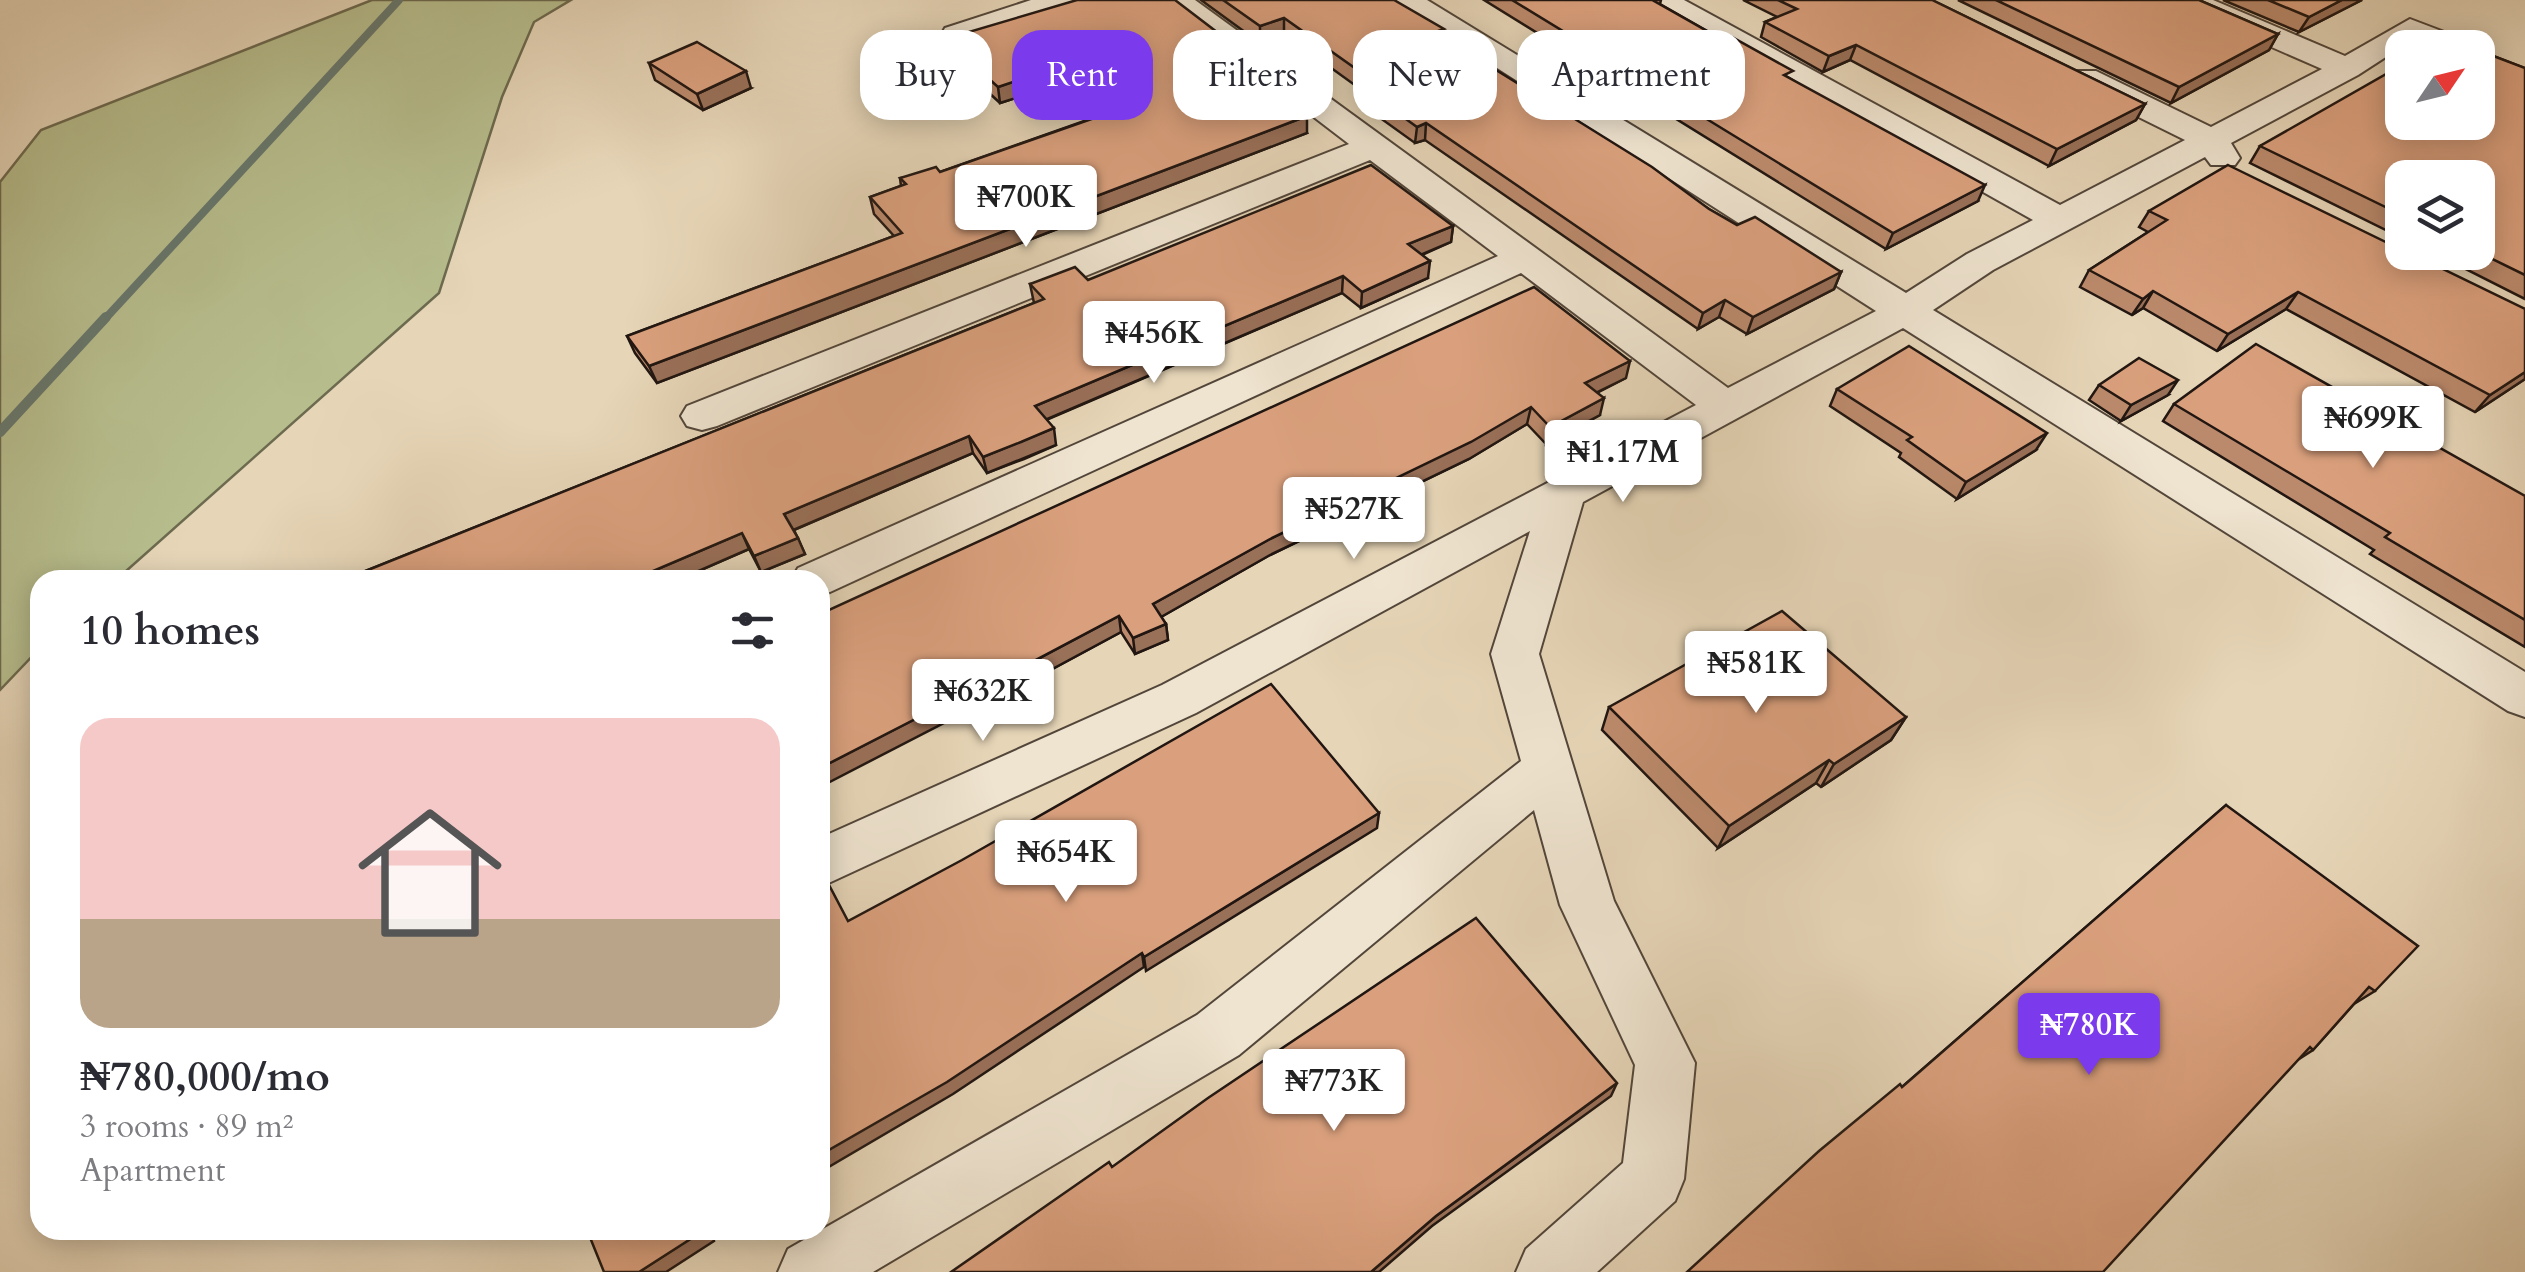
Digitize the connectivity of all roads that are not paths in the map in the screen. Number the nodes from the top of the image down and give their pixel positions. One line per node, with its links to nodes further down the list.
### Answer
1 (1061, 0): 6 (street)
2 (1176, 0): 13 (street)
3 (1406, 0): 17 (street)
4 (1662, 0): 15 (street)
5 (2188, 0): 11 (street)
6 (971, 30)
7 (2405, 30): 8 (street)
8 (2435, 30)
9 (2385, 43): 11 (street)
10 (2050, 61): 12 (street)
11 (2347, 68): 12 (street)
12 (2212, 140): 14 (street); 15 (street)
13 (1374, 146): 16 (street); 19 (street)
14 (2248, 180)
15 (2060, 220): 17 (street)
16 (1524, 258): 18 (street); 21 (street)
17 (1903, 312): 18 (street); 22 (street)
18 (1726, 407): 20 (street)
19 (702, 416)
20 (1564, 493): 23 (street); 24 (street)
21 (830, 573)
22 (2525, 697)
23 (1549, 768): 25 (street); 26 (street)
24 (830, 858)
25 (811, 1272)
26 (1549, 1272)

